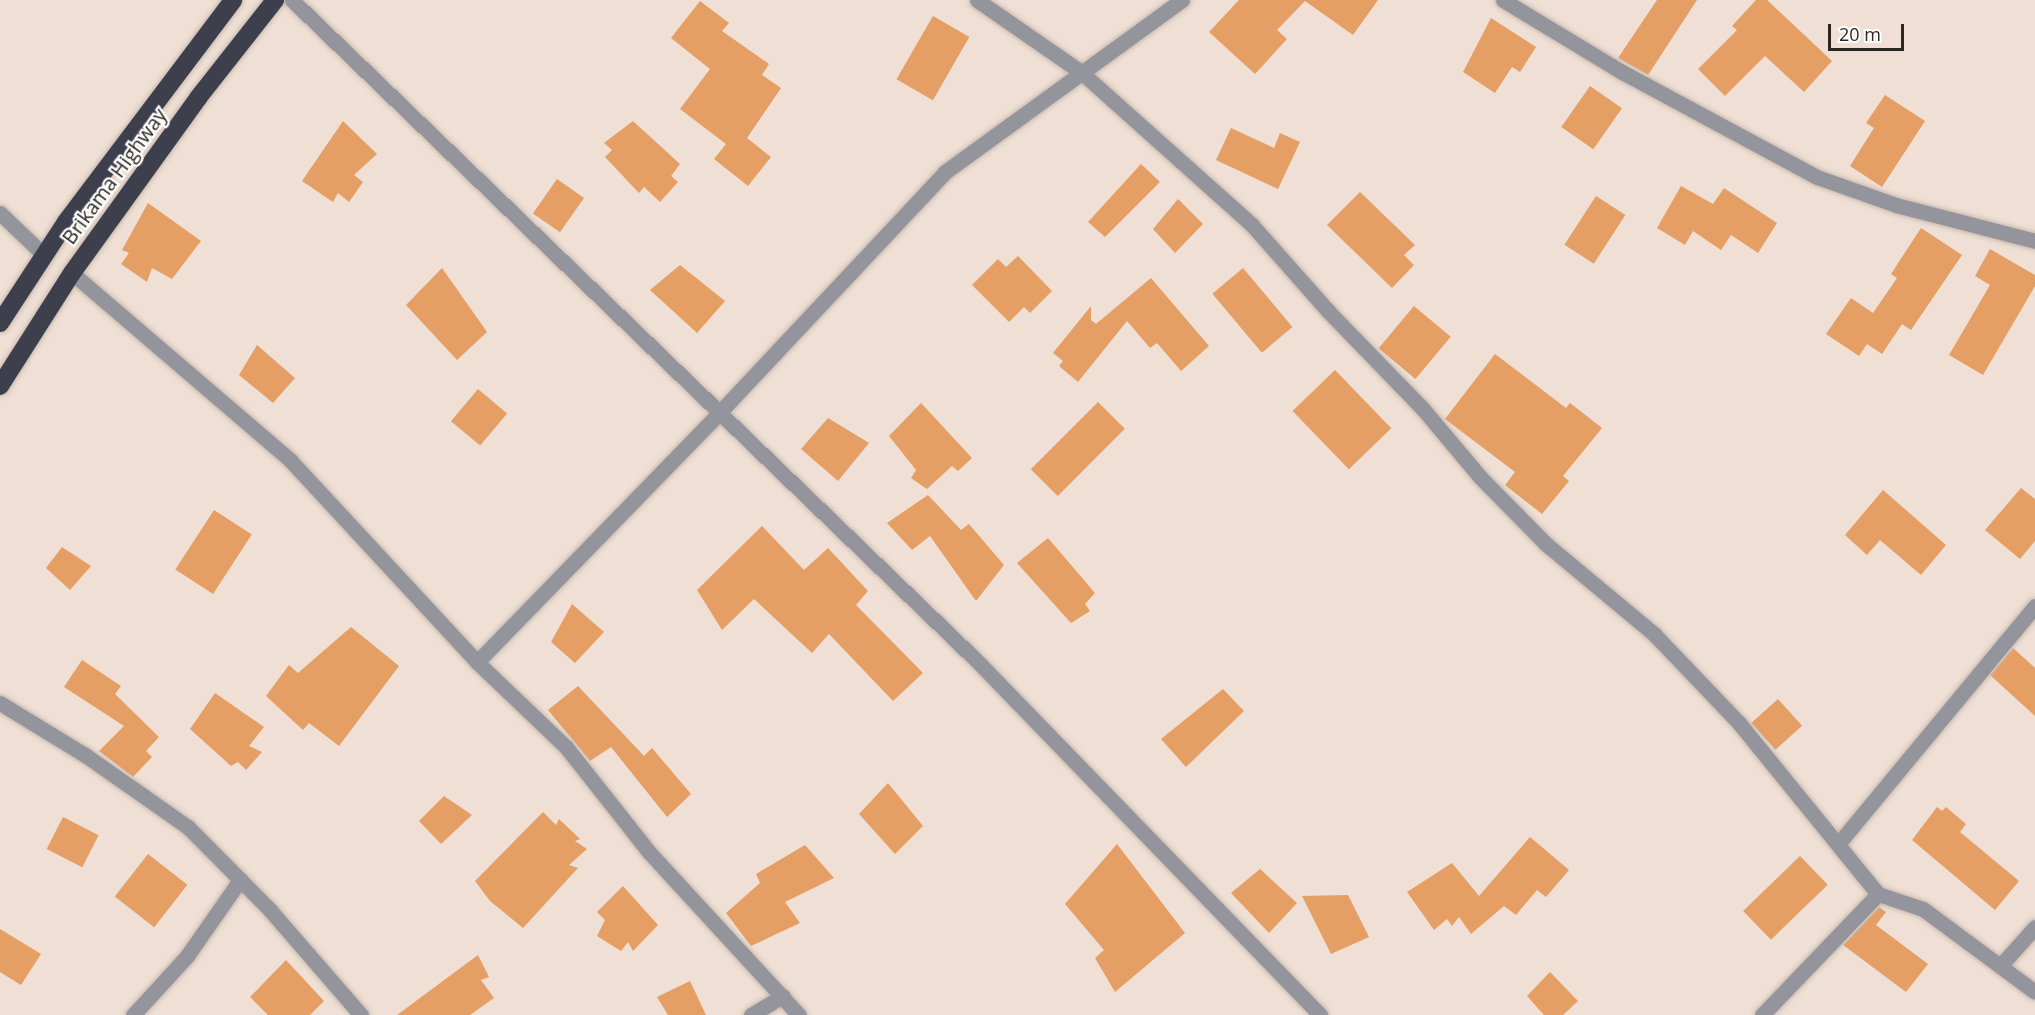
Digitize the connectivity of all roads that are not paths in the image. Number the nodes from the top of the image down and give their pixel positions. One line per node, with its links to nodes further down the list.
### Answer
1 (233, 0): 10 (highway, Brikama Highway)
2 (274, 0): 11 (highway, Brikama Highway)
3 (292, 0): 14 (street)
4 (977, 0): 7 (street)
5 (1182, 0): 7 (street)
6 (1503, 0): 9 (street)
7 (1081, 72): 14 (street); 18 (street)
8 (0, 213): 10 (street)
9 (2035, 241)
10 (44, 255): 12 (highway, Brikama Highway)
11 (72, 273): 13 (highway, Brikama Highway); 16 (street)
12 (0, 323)
13 (0, 386)
14 (719, 413): 16 (street); 29 (street)
15 (2035, 606): 18 (street)
16 (477, 662): 24 (street)
17 (0, 703): 19 (street)
18 (1838, 844): 20 (street)
19 (240, 880): 25 (street); 26 (street)
20 (1878, 894): 22 (street); 30 (street)
21 (2035, 927): 22 (street)
22 (2001, 966): 23 (street)
23 (2035, 992)
24 (783, 996): 27 (street); 28 (street)
25 (133, 1015)
26 (362, 1015)
27 (751, 1015)
28 (799, 1015)
29 (1320, 1015)
30 (1762, 1015)

